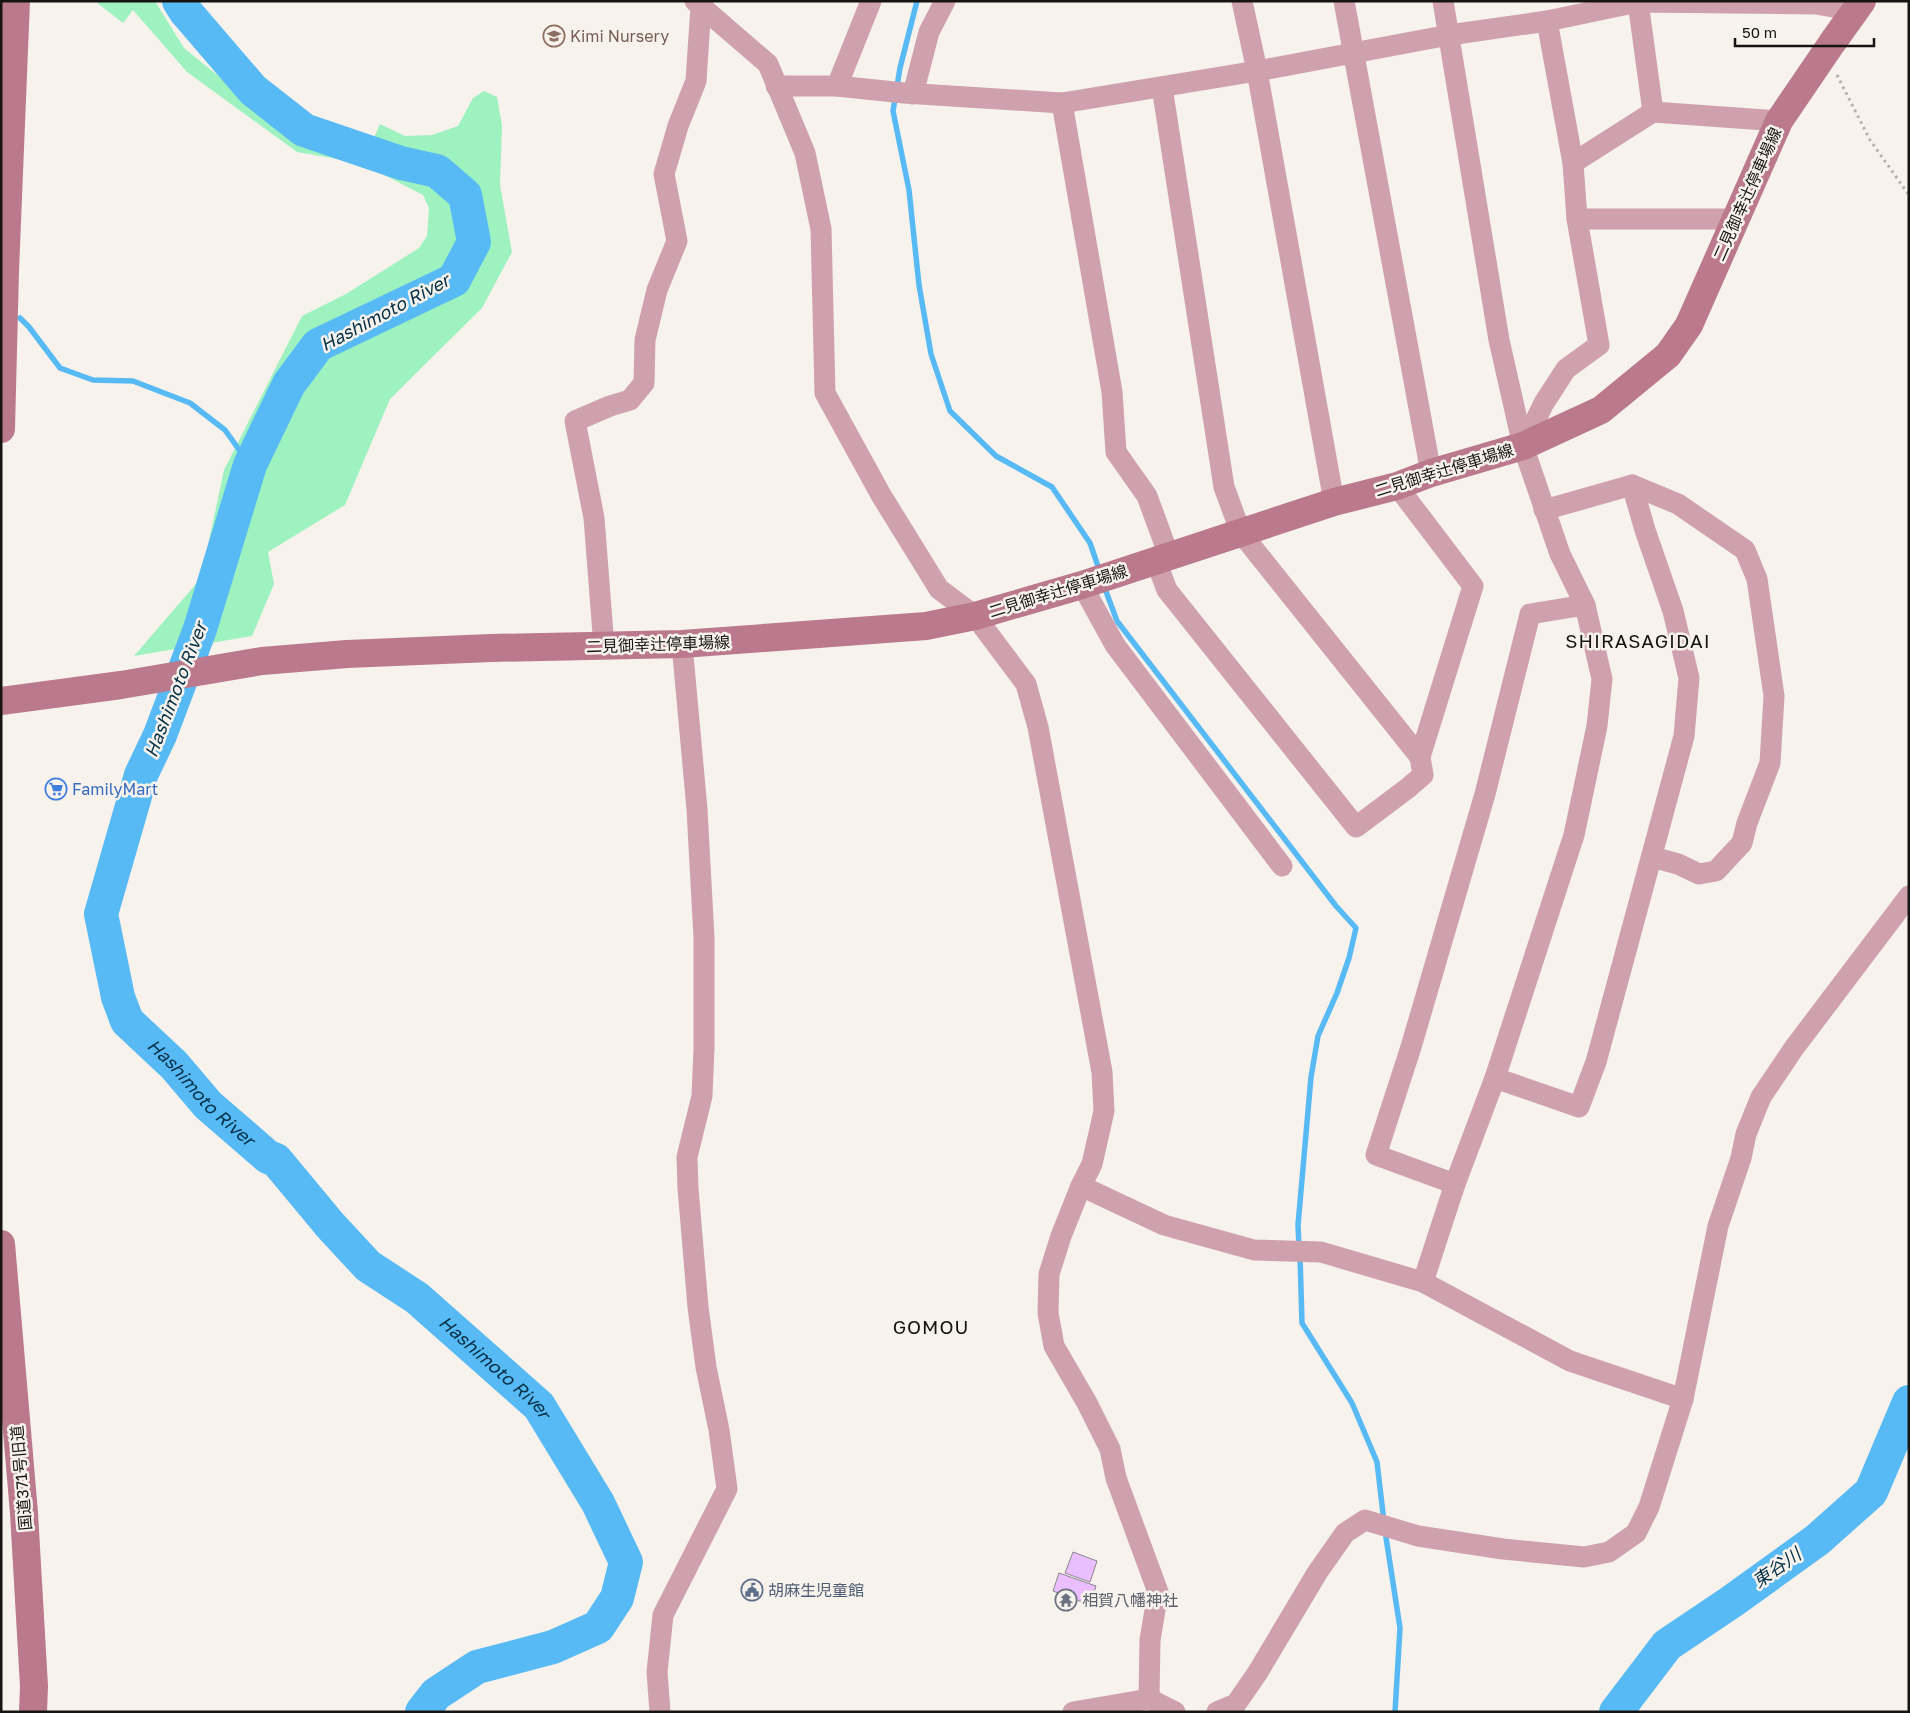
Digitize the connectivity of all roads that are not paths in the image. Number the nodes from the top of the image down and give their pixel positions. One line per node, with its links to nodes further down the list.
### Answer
1 (16, 1): 25 (main road)
2 (871, 1): 16 (street)
3 (945, 1): 18 (street)
4 (1242, 1): 14 (street)
5 (1344, 1): 13 (street)
6 (1443, 1): 12 (street)
7 (1638, 2): 8 (street); 11 (street); 20 (street)
8 (1816, 3): 10 (street)
9 (698, 4): 15 (street); 38 (street)
10 (1858, 6): 21 (main road, 二見御幸辻停車場線)
11 (1548, 21): 12 (street); 22 (street)
12 (1448, 34): 13 (street); 26 (street)
13 (1354, 54): 14 (street); 27 (street)
14 (1257, 72): 17 (street); 30 (street)
15 (776, 86): 16 (street); 36 (street)
16 (844, 87): 18 (street)
17 (1162, 87): 19 (street); 32 (street)
18 (909, 93): 19 (street)
19 (1062, 103): 33 (street)
20 (1653, 112): 21 (street); 22 (street)
21 (1779, 121): 24 (main road, 二見御幸辻停車場線)
22 (1573, 163): 23 (street)
23 (1577, 219): 24 (street); 26 (street)
24 (1737, 219): 26 (main road, 二見御幸辻停車場線)
25 (1, 429)
26 (1523, 446): 27 (main road, 二見御幸辻停車場線); 31 (street)
27 (1431, 473): 29 (main road, 二見御幸辻停車場線)
28 (1632, 484): 31 (street); 41 (street); 41 (street)
29 (1397, 486): 30 (main road, 二見御幸辻停車場線); 40 (street)
30 (1334, 502): 32 (main road, 二見御幸辻停車場線)
31 (1544, 510): 35 (street)
32 (1241, 533): 33 (main road, 二見御幸辻停車場線); 40 (street)
33 (1162, 558): 34 (main road, 二見御幸辻停車場線); 40 (street)
34 (1084, 585): 36 (main road, 二見御幸辻停車場線); 42 (street)
35 (1585, 605): 44 (street); 45 (street)
36 (975, 616): 37 (main road, 二見御幸辻停車場線); 46 (street)
37 (682, 644): 38 (main road, 二見御幸辻停車場線); 52 (street)
38 (604, 647): 39 (main road, 二見御幸辻停車場線)
39 (1, 702)
40 (1420, 757)
41 (1652, 856): 44 (street)
42 (1282, 866)
43 (1909, 896): 49 (street)
44 (1494, 1078): 45 (street)
45 (1455, 1184): 48 (street)
46 (1081, 1186): 48 (street); 50 (street)
47 (1, 1244): 51 (main road, 国道371号旧道)
48 (1423, 1282): 49 (street)
49 (1683, 1399): 55 (street)
50 (1149, 1699): 53 (street); 54 (street)
51 (32, 1712)
52 (660, 1712)
53 (1073, 1712)
54 (1175, 1712)
55 (1217, 1712)

